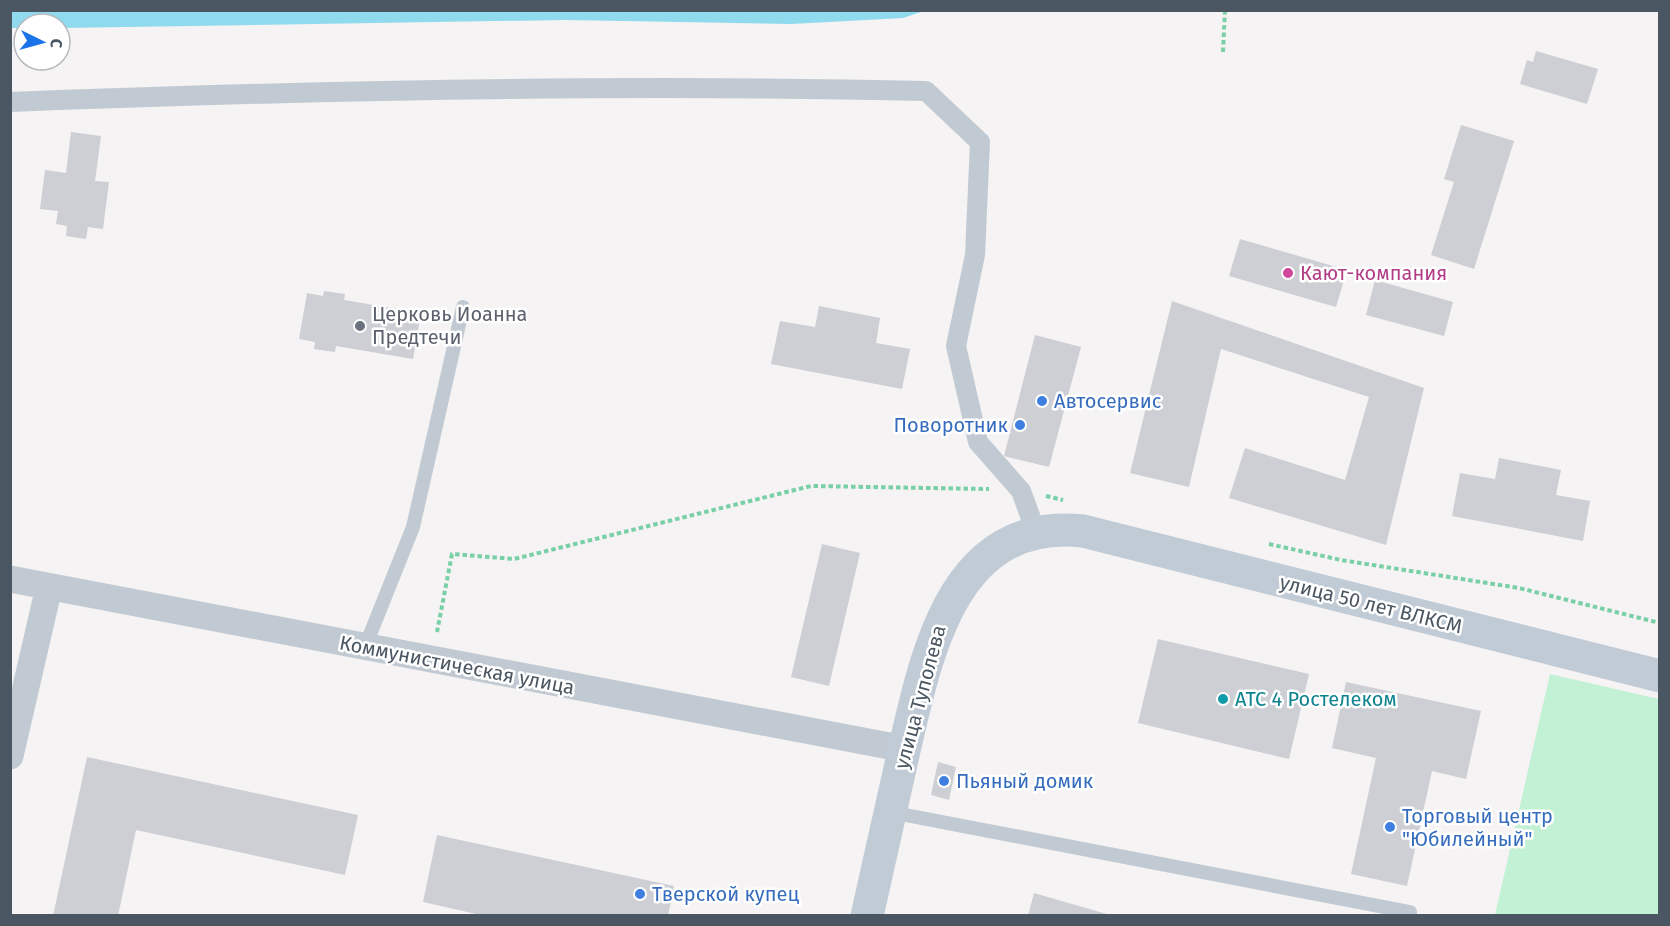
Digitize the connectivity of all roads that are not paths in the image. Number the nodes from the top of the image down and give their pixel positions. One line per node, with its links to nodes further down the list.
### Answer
1 (10, 102): 4 (street)
2 (463, 307): 7 (lane)
3 (1083, 531): 4 (main road, улица Туполева); 8 (main road, улица 50 лет ВЛКСМ)
4 (1036, 532): 9 (main road, улица Туполева)
5 (10, 579): 6 (street, Коммунистическая улица)
6 (49, 587): 7 (street, Коммунистическая улица); 10 (street)
7 (365, 647): 9 (street, Коммунистическая улица)
8 (1659, 676)
9 (904, 749): 11 (main road, улица Туполева)
10 (10, 756)
11 (890, 812): 12 (lane); 13 (main road, улица Туполева)
12 (1410, 912)
13 (867, 915)

